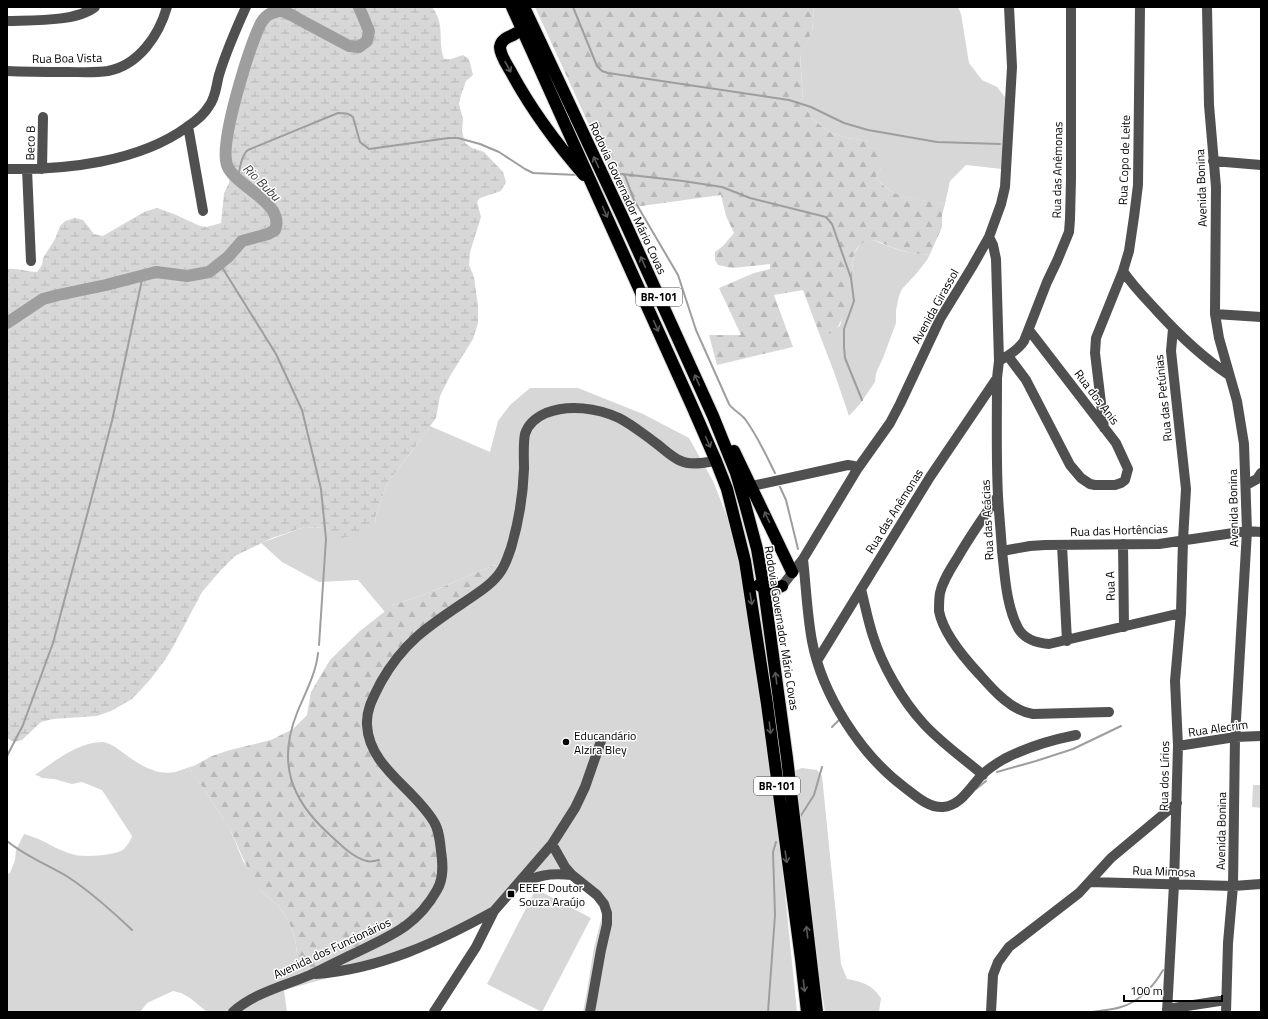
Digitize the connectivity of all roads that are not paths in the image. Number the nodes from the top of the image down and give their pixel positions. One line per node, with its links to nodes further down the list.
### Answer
1 (95, 7): 10 (street)
2 (167, 7): 12 (street, Rua Boa Vista)
3 (246, 7): 14 (street)
4 (512, 7): 11 (highway, BR-101)
5 (524, 7): 15 (highway, Rodovia Governador Mário Covas / BR-101)
6 (1008, 7): 23 (street, Avenida Girassol)
7 (1071, 7): 29 (street, Rua das Anêmonas)
8 (1140, 7): 25 (street, Rua Copo de Leite)
9 (1207, 7): 16 (street, Avenida Bonina)
10 (7, 21)
11 (522, 31): 15 (highway); 21 (highway, BR-101); 21 (highway, one-way to 21)
12 (7, 71)
13 (43, 117): 19 (street, Beco B)
14 (188, 126): 19 (street); 22 (street)
15 (587, 144): 33 (highway, Rodovia Governador Mário Covas / BR-101, one-way to 15)
16 (1213, 161): 17 (street); 26 (street, Avenida Bonina)
17 (1261, 165)
18 (7, 169): 20 (street)
19 (42, 169): 20 (street)
20 (27, 170): 24 (street)
21 (593, 185): 35 (highway, BR-101, one-way to 35)
22 (203, 210)
23 (989, 237): 30 (street, Rua das Acácias); 36 (street, Avenida Girassol)
24 (31, 261)
25 (1123, 271): 28 (street); 34 (street, Rua Copo de Leite)
26 (1215, 314): 27 (street); 31 (street, Avenida Bonina)
27 (1261, 317)
28 (1173, 328): 31 (street); 44 (street, Rua das Petúnias)
29 (1029, 330): 30 (street, Rua das Anêmonas); 34 (street, Rua dos Anis)
30 (1004, 358): 32 (street, Rua das Acácias); 34 (street, Rua dos Anis)
31 (1229, 375): 39 (street, Avenida Bonina)
32 (997, 378): 41 (street, Rua das Acácias); 52 (street, Rua das Anêmonas)
33 (713, 416): 38 (highway); 51 (highway, Rodovia Governador Mário Covas / BR-101)
34 (1104, 428)
35 (716, 461): 40 (highway, BR-101); 74 (street, Avenida dos Funcionários)
36 (858, 468): 38 (street); 48 (street, Avenida Girassol)
37 (1261, 473): 39 (street)
38 (752, 486): 49 (highway, one-way to 38)
39 (1246, 486): 42 (street, Avenida Bonina)
40 (727, 489): 51 (highway); 80 (highway, BR-101, one-way to 80)
41 (998, 496): 47 (street, Rua das Acácias); 58 (street)
42 (1247, 532): 43 (street, Rua das Hortências); 44 (street, Rua das Hortências); 61 (street, Avenida Bonina)
43 (1261, 532)
44 (1183, 540): 45 (street, Rua das Hortências); 53 (street, Rua dos Lírios)
45 (1122, 544): 46 (street, Rua das Hortências); 55 (street, Rua A)
46 (1062, 545): 47 (street, Rua das Hortências); 56 (street)
47 (1002, 551): 56 (street, Rua das Acácias)
48 (803, 559): 49 (street, Avenida Girassol); 57 (street)
49 (792, 572): 50 (street, Avenida Girassol)
50 (782, 586): 51 (highway); 54 (highway)
51 (764, 589): 54 (highway, Rodovia Governador Mário Covas / BR-101)
52 (861, 589): 57 (street, Rua das Anêmonas); 64 (street)
53 (1181, 613): 55 (street, Rua das Acácias); 63 (street, Rua dos Lírios)
54 (769, 622): 81 (highway, Rodovia Governador Mário Covas / BR-101, one-way to 54)
55 (1124, 627): 56 (street, Rua das Acácias)
56 (1067, 641)
57 (817, 661): 64 (street)
58 (1109, 712)
59 (1076, 735): 64 (street)
60 (1261, 736): 61 (street, Rua Alecrim)
61 (1236, 737): 63 (street, Rua Alecrim); 72 (street, Avenida Bonina)
62 (601, 741): 66 (street)
63 (1178, 746): 65 (street, Rua dos Lírios)
64 (983, 774)
65 (1177, 803): 68 (street); 69 (street, Rua dos Lírios)
66 (552, 844): 67 (street); 71 (street)
67 (572, 875): 71 (street); 79 (street)
68 (1090, 882): 69 (street, Rua Mimosa); 82 (street)
69 (1174, 884): 72 (street, Rua Mimosa); 76 (street, Rua dos Lírios)
70 (1261, 884): 72 (street, Rua Mimosa)
71 (516, 885): 73 (street)
72 (1232, 886): 75 (street, Avenida Bonina)
73 (494, 911): 74 (street); 78 (street)
74 (310, 975): 77 (street, Avenida dos Funcionários)
75 (1226, 1000): 76 (street); 83 (street, Avenida Bonina)
76 (1167, 1010)
77 (233, 1012)
78 (434, 1012)
79 (590, 1012)
80 (807, 1012)
81 (817, 1012)
82 (990, 1012)
83 (1226, 1012)

